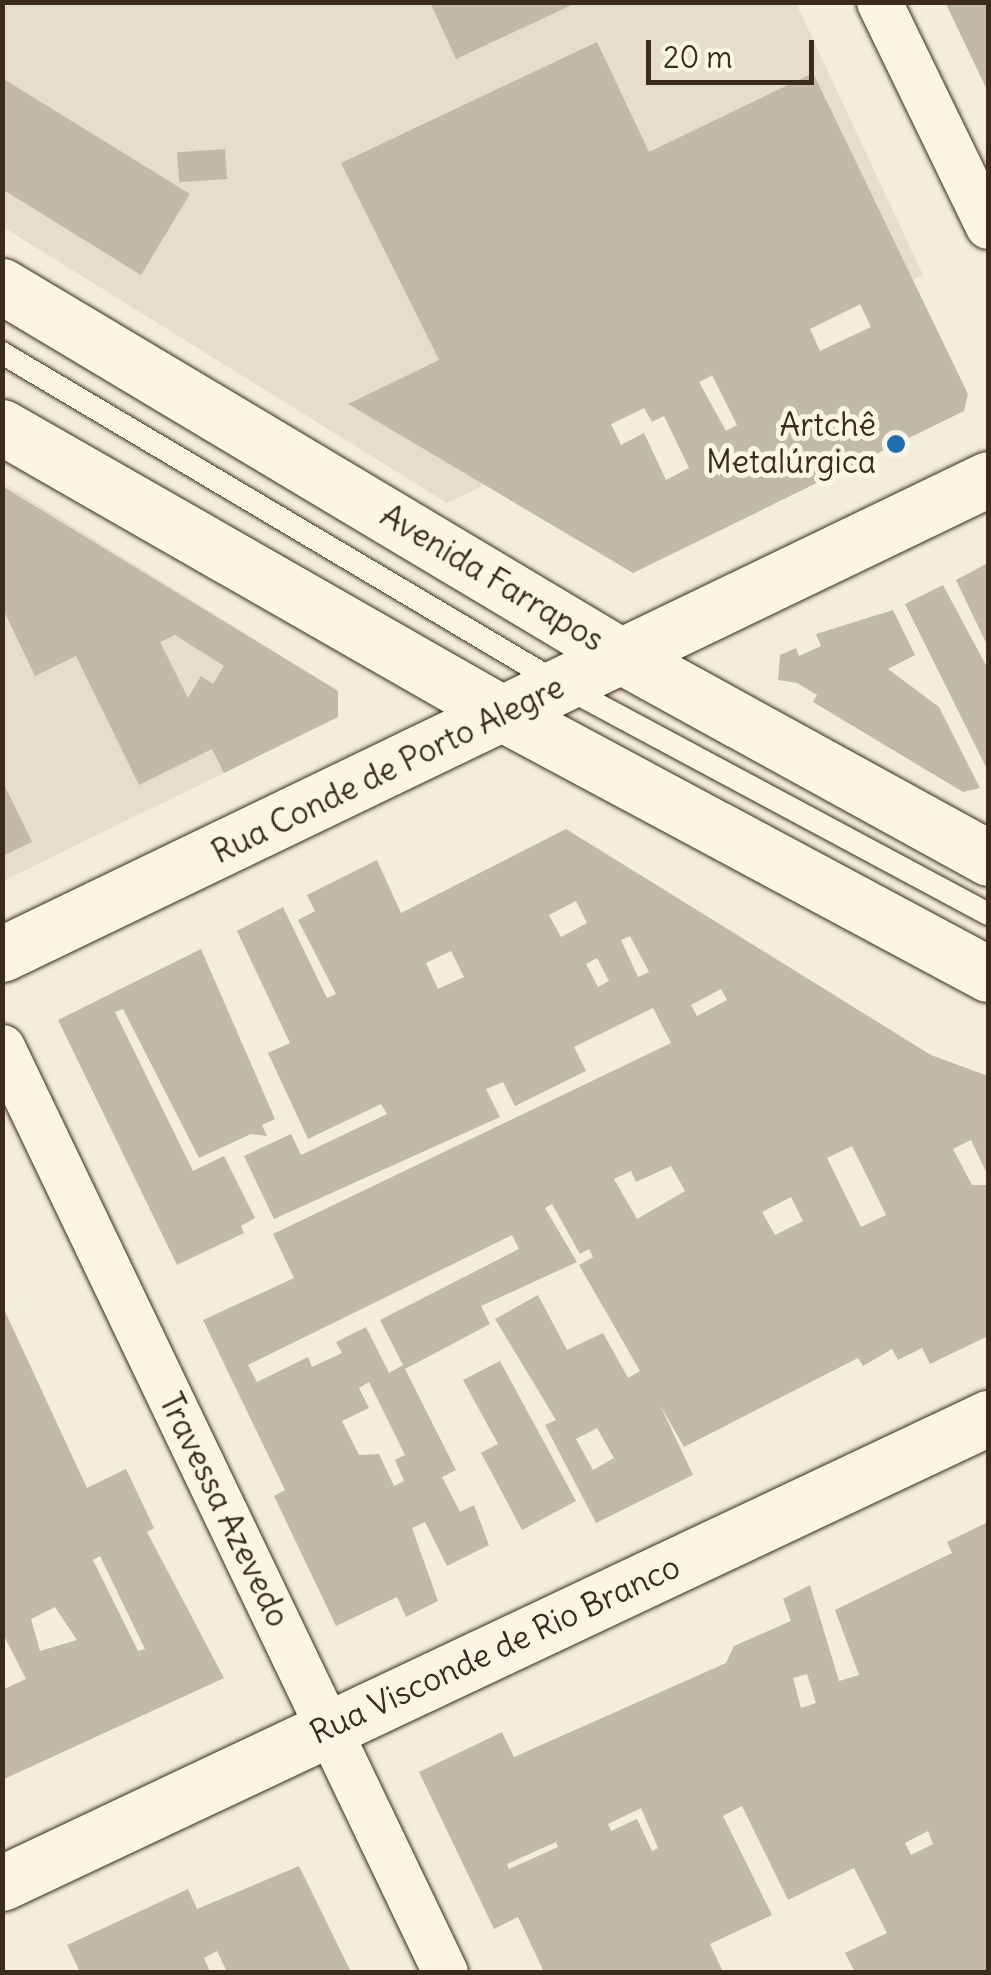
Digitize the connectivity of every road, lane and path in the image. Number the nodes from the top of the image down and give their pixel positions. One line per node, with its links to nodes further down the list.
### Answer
1 (879, 2): 2 (street)
2 (988, 226)
3 (2, 286): 7 (main road, Avenida Farrapos)
4 (2, 352): 8 (lane)
5 (2, 426): 9 (main road)
6 (988, 479): 7 (main road, Rua Conde de Porto Alegre)
7 (623, 657): 8 (main road, Rua Conde de Porto Alegre); 10 (main road, Avenida Farrapos)
8 (564, 686): 9 (main road, Rua Conde de Porto Alegre); 11 (lane)
9 (505, 716): 12 (main road, Rua Conde de Porto Alegre); 13 (main road)
10 (988, 858)
11 (988, 914)
12 (2, 954)
13 (988, 974)
14 (2, 1047): 16 (street, Travessa Azevedo)
15 (988, 1418): 16 (main road, Rua Visconde de Rio Branco)
16 (328, 1729): 17 (main road, Rua Visconde de Rio Branco); 18 (street, Travessa Azevedo)
17 (2, 1884)
18 (445, 1972)

